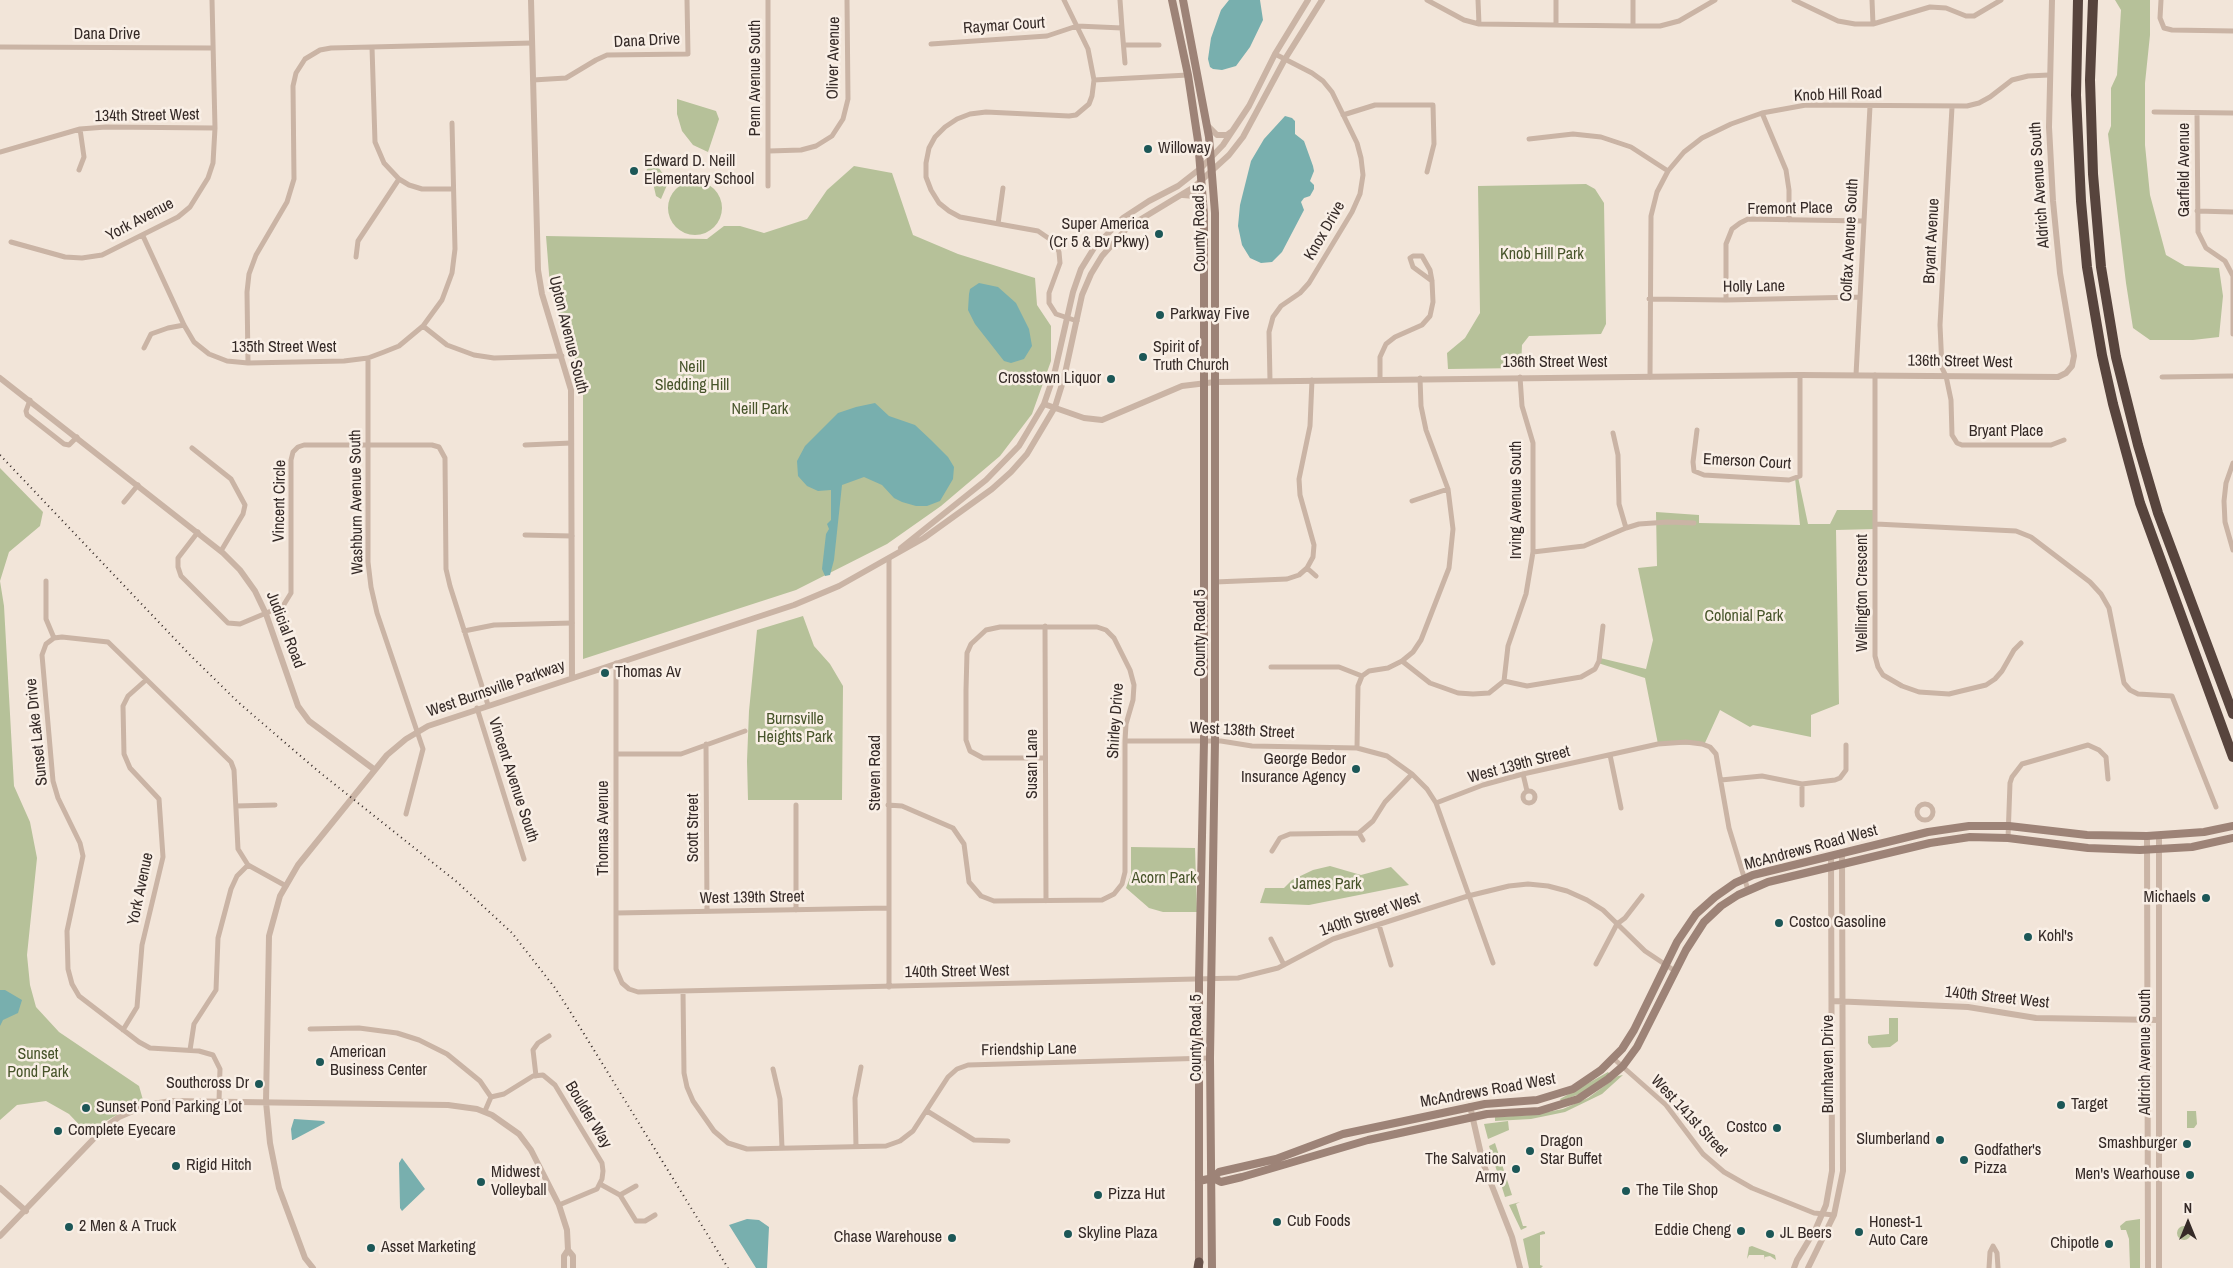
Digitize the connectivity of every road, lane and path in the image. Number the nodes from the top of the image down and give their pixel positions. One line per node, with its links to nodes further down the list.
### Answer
1 (212, 0): 37 (street, York Avenue)
2 (531, 0): 31 (street, Upton Avenue South)
3 (687, 0): 43 (street, Dana Drive)
4 (768, 0): 58 (street, Penn Avenue South)
5 (847, 0): 58 (street, Oliver Avenue)
6 (1064, 0): 27 (street)
7 (1120, 0): 29 (street)
8 (1172, 0): 41 (main road, County Road 5)
9 (1183, 0): 53 (main road, County Road 5)
10 (1308, 0): 38 (street, West Burnsville Parkway)
11 (1322, 0): 39 (street, West Burnsville Parkway)
12 (1427, 0): 24 (street)
13 (1478, 0): 24 (street)
14 (1556, 0): 26 (street)
15 (1633, 0): 28 (street)
16 (1715, 0): 28 (street)
17 (1794, 0): 25 (street)
18 (1872, 0): 25 (street)
19 (2001, 0): 25 (street)
20 (2052, 0): 42 (street, Aldrich Avenue South)
21 (2078, 0): 171 (highway)
22 (2092, 0): 160 (highway)
23 (2160, 0): 30 (street)
24 (1479, 24): 26 (street)
25 (1873, 24)
26 (1556, 25): 28 (street)
27 (1077, 26): 29 (street); 32 (street, Raymar Court); 44 (street)
28 (1633, 26)
29 (1122, 28): 33 (street)
30 (2233, 31)
31 (532, 43): 36 (street); 43 (street, Upton Avenue South)
32 (932, 44)
33 (1124, 45): 34 (street); 40 (street)
34 (1160, 45)
35 (0, 47): 37 (street, Dana Drive)
36 (372, 47): 66 (street); 95 (street)
37 (213, 48): 54 (street, York Avenue)
38 (1275, 54): 39 (street, Knox Drive); 56 (street, West Burnsville Parkway)
39 (1285, 59): 51 (street, Knox Drive); 64 (street, West Burnsville Parkway)
40 (1125, 62)
41 (1188, 74): 44 (street); 61 (main road, County Road 5)
42 (2049, 75): 46 (street, Knob Hill Road); 96 (street, Aldrich Avenue South)
43 (533, 80): 93 (street, Upton Avenue South)
44 (1094, 80): 78 (street)
45 (1870, 106): 46 (street, Knob Hill Road); 48 (street, Knob Hill Road); 77 (street, Colfax Avenue South)
46 (1952, 107): 100 (street, Bryant Avenue)
47 (2154, 112): 49 (street)
48 (1762, 113): 63 (street, Knob Hill Road); 76 (street)
49 (2198, 113): 50 (street); 73 (street, Garfield Avenue)
50 (2233, 113)
51 (1343, 115): 65 (street); 109 (street, Knox Drive)
52 (452, 123): 70 (street, 135th Street West)
53 (1207, 125): 56 (street); 60 (main road, County Road 5)
54 (215, 128): 55 (street, 134th Street West); 80 (street, York Avenue)
55 (80, 129): 59 (street, 134th Street West); 62 (street, 134th Street West)
56 (1234, 130): 60 (street, West Burnsville Parkway)
57 (1529, 139): 63 (street)
58 (768, 151): 68 (street, Penn Avenue South)
59 (0, 152)
60 (1211, 158): 61 (street, West Burnsville Parkway); 64 (main road, County Road 5)
61 (1201, 168): 67 (main road, County Road 5); 75 (street, West Burnsville Parkway)
62 (79, 170)
63 (1668, 171): 85 (street, Knob Hill Road)
64 (1212, 172): 67 (street, West Burnsville Parkway); 111 (main road, County Road 5)
65 (1428, 172)
66 (399, 180): 70 (street); 82 (street)
67 (1202, 180): 71 (street, West Burnsville Parkway); 72 (main road, County Road 5)
68 (768, 186)
69 (1004, 188): 78 (street)
70 (453, 189): 90 (street, 135th Street West)
71 (1183, 195): 72 (street); 79 (street, West Burnsville Parkway)
72 (1203, 204): 110 (main road, County Road 5)
73 (2197, 212): 74 (street); 91 (street, Garfield Avenue)
74 (2233, 212)
75 (1122, 219): 79 (street); 87 (street, West Burnsville Parkway)
76 (1789, 220): 77 (street, Fremont Place); 86 (street, Fremont Place)
77 (1863, 220): 84 (street, Colfax Avenue South)
78 (998, 224): 87 (street)
79 (1128, 226): 88 (street, West Burnsville Parkway)
80 (143, 236): 81 (street, York Avenue); 89 (street, 135th Street West)
81 (11, 242)
82 (356, 256)
83 (1432, 281): 83 (street); 107 (street)
84 (1859, 297): 86 (street, Holly Lane); 99 (street, Colfax Avenue South)
85 (1649, 299): 86 (street, Holly Lane); 103 (street, Knob Hill Road)
86 (1726, 300)
87 (1066, 319): 88 (street); 113 (street, West Burnsville Parkway)
88 (1077, 321): 114 (street, West Burnsville Parkway)
89 (184, 325): 92 (street); 95 (street, 135th Street West)
90 (423, 326): 93 (street); 94 (street, 135th Street West)
91 (2233, 334)
92 (144, 348)
93 (562, 356): 119 (street, Upton Avenue South)
94 (368, 358): 95 (street, 135th Street West); 120 (street, Washburn Avenue South)
95 (248, 363)
96 (2072, 366): 100 (street, 136th Street West)
97 (1875, 374): 99 (street, 136th Street West); 100 (street, 136th Street West); 130 (street, Wellington Crescent)
98 (1800, 375): 99 (street, 136th Street West); 103 (street, 136th Street West); 115 (street, Emerson Court)
99 (1856, 375)
100 (1946, 376): 118 (street, Bryant Place)
101 (2233, 376): 104 (street)
102 (1520, 377): 103 (street, 136th Street West); 106 (street, 136th Street West); 138 (street, Irving Avenue South)
103 (1650, 377)
104 (2162, 377)
105 (0, 378): 112 (street, Judicial Road)
106 (1420, 378): 107 (street, 136th Street West); 125 (street)
107 (1380, 379): 108 (street, 136th Street West)
108 (1312, 380): 109 (street, 136th Street West); 140 (street)
109 (1270, 381): 111 (street, 136th Street West)
110 (1204, 382): 111 (street, 136th Street West); 114 (street, 136th Street West); 165 (main road, County Road 5)
111 (1215, 382): 143 (main road, County Road 5)
112 (30, 400): 117 (street, Judicial Road); 117 (street)
113 (1044, 404): 114 (street, 136th Street West); 139 (street, West Burnsville Parkway)
114 (1055, 407): 139 (street, West Burnsville Parkway)
115 (1697, 430)
116 (1613, 433): 131 (street)
117 (77, 437): 124 (street, Judicial Road)
118 (2064, 440)
119 (571, 443): 121 (street); 135 (street, Upton Avenue South)
120 (368, 445): 144 (street, Vincent Circle); 148 (street); 162 (street, Washburn Avenue South)
121 (524, 445)
122 (192, 448): 137 (street)
123 (2233, 463): 128 (street)
124 (138, 485): 127 (street); 133 (street, Judicial Road)
125 (1448, 489): 126 (street); 151 (street)
126 (1412, 501)
127 (124, 502)
128 (2225, 522): 132 (street); 136 (street)
129 (1694, 523): 131 (street)
130 (1876, 524): 150 (street, Wellington Crescent); 186 (street)
131 (1626, 528): 138 (street)
132 (2233, 528)
133 (198, 532): 137 (street, Judicial Road); 144 (street)
134 (525, 535): 135 (street)
135 (572, 536): 145 (street, Upton Avenue South)
136 (2233, 550)
137 (221, 551): 144 (street, Judicial Road)
138 (1533, 552): 157 (street, Irving Avenue South)
139 (889, 558): 152 (street, West Burnsville Parkway); 183 (street, Steven Road)
140 (1307, 568): 141 (street); 143 (street)
141 (1316, 576)
142 (46, 581): 149 (street)
143 (1215, 582): 163 (main road, County Road 5)
144 (266, 614): 173 (street, Judicial Road)
145 (572, 623): 148 (street); 155 (street, Upton Avenue South)
146 (1045, 626): 164 (street, Shirley Drive); 172 (street, Susan Lane); 172 (street, Shirley Drive)
147 (1603, 626): 157 (street)
148 (464, 632): 158 (street)
149 (54, 638): 156 (street); 237 (street, Sunset Lake Drive)
150 (2021, 643)
151 (1402, 661): 154 (street); 157 (street)
152 (616, 663): 155 (street, West Burnsville Parkway); 169 (street, Thomas Avenue)
153 (1271, 667): 154 (street)
154 (1362, 676): 168 (street)
155 (572, 678): 158 (street, West Burnsville Parkway)
156 (146, 680): 185 (street); 237 (street, York Avenue)
157 (1504, 681)
158 (488, 705): 159 (street, West Burnsville Parkway)
159 (477, 708): 162 (street, West Burnsville Parkway); 204 (street, Vincent Avenue South)
160 (2233, 714)
161 (745, 731): 166 (street)
162 (416, 732): 173 (street, West Burnsville Parkway); 188 (street, Washburn Avenue South)
163 (1215, 740): 165 (street, West 138th Street); 168 (street, West 138th Street); 227 (main road, County Road 5)
164 (1125, 741): 165 (street, West 138th Street); 213 (street, Shirley Drive)
165 (1204, 741): 228 (main road, County Road 5)
166 (706, 744): 169 (street); 216 (street, Scott Street)
167 (1846, 745): 178 (street)
168 (1357, 748): 174 (street, West 138th Street)
169 (616, 754): 217 (street, Thomas Avenue)
170 (1610, 755): 175 (street, West 139th Street); 177 (street, West 139th Street); 187 (street)
171 (2233, 757)
172 (1045, 758): 213 (street, Susan Lane)
173 (375, 770): 209 (street, West Burnsville Parkway)
174 (1412, 774): 180 (street, West 138th Street); 192 (street)
175 (1523, 774): 179 (street); 180 (street, West 139th Street)
176 (2108, 778): 190 (street)
177 (1720, 780): 178 (street); 208 (street)
178 (1802, 784): 184 (street)
179 (1527, 791)
180 (1436, 803): 211 (street, West 138th Street)
181 (275, 805): 185 (street)
182 (796, 805): 215 (street)
183 (888, 805): 213 (street, Shirley Drive); 214 (street, Steven Road)
184 (1802, 805)
185 (236, 806): 206 (street)
186 (2216, 807)
187 (1621, 808)
188 (406, 814)
189 (1927, 820): 193 (street)
190 (2009, 826): 193 (main road, McAndrews Road West); 195 (main road, McAndrews Road West); 196 (street)
191 (2233, 826): 194 (main road, McAndrews Road West)
192 (1358, 832): 198 (street); 201 (street)
193 (1928, 832): 202 (main road, McAndrews Road West)
194 (2159, 835): 195 (main road, McAndrews Road West); 200 (street, Aldrich Avenue South)
195 (2147, 836): 199 (street, Aldrich Avenue South)
196 (2008, 838): 199 (main road, McAndrews Road West); 205 (main road, McAndrews Road West)
197 (2233, 838): 200 (main road, McAndrews Road West)
198 (1363, 840)
199 (2147, 849): 200 (main road, McAndrews Road West); 234 (street, Aldrich Avenue South)
200 (2159, 850): 235 (street, Aldrich Avenue South)
201 (1272, 851)
202 (1842, 852): 203 (main road, McAndrews Road West); 205 (street, Burnhaven Drive)
203 (1831, 855): 207 (street, Burnhaven Drive); 208 (main road, McAndrews Road West)
204 (524, 859)
205 (1843, 864): 207 (main road, McAndrews Road West); 233 (street, Burnhaven Drive)
206 (248, 865): 209 (street); 239 (street)
207 (1831, 867): 210 (main road, McAndrews Road West); 232 (street, Burnhaven Drive)
208 (1745, 878): 210 (street); 225 (main road, McAndrews Road West)
209 (286, 886): 249 (street, West Burnsville Parkway)
210 (1748, 890): 226 (main road, McAndrews Road West)
211 (1468, 896): 218 (street, 140th Street West); 219 (street, 140th Street West); 221 (street)
212 (1642, 896): 218 (street)
213 (1046, 901)
214 (888, 908): 215 (street, West 139th Street); 229 (street, Steven Road)
215 (796, 910): 216 (street, West 139th Street)
216 (707, 911): 217 (street, West 139th Street)
217 (616, 913): 230 (street, Thomas Avenue)
218 (1618, 924): 222 (street); 225 (street, 140th Street West)
219 (1378, 925): 223 (street, 140th Street West); 224 (street)
220 (1271, 939): 223 (street)
221 (1492, 963)
222 (1596, 964)
223 (1284, 965): 227 (street, 140th Street West)
224 (1391, 965)
225 (1666, 965): 226 (street, 140th Street West); 242 (main road, McAndrews Road West)
226 (1676, 971): 243 (main road, McAndrews Road West)
227 (1211, 979): 228 (street, 140th Street West); 241 (main road, County Road 5)
228 (1199, 980): 229 (street, 140th Street West); 240 (main road, County Road 5)
229 (889, 987): 231 (street, 140th Street West)
230 (629, 989): 231 (street, 140th Street West)
231 (683, 991): 256 (street, Friendship Lane)
232 (1832, 1001): 233 (street, 140th Street West); 265 (street, Burnhaven Drive)
233 (1843, 1002): 234 (street, 140th Street West); 267 (street, Burnhaven Drive)
234 (2148, 1020): 235 (street, 140th Street West); 282 (street, Aldrich Avenue South)
235 (2159, 1020): 283 (street, Aldrich Avenue South)
236 (310, 1029): 247 (street)
237 (123, 1030): 239 (street, Sunset Lake Drive)
238 (549, 1036): 246 (street)
239 (190, 1050): 248 (street, Sunset Lake Drive)
240 (1199, 1058): 241 (street, Friendship Lane); 252 (street, Friendship Lane); 258 (main road, County Road 5)
241 (1210, 1058): 257 (main road, County Road 5)
242 (1614, 1059): 243 (street, West 141st Street); 250 (main road, McAndrews Road West)
243 (1623, 1066): 253 (main road, McAndrews Road West); 265 (street, West 141st Street)
244 (861, 1067): 255 (street)
245 (773, 1069): 256 (street)
246 (536, 1076): 247 (street); 259 (street, Boulder Way)
247 (491, 1097): 251 (street)
248 (219, 1101): 249 (street); 264 (street)
249 (266, 1102): 251 (street); 270 (street, West Burnsville Parkway)
250 (1470, 1106): 253 (street); 257 (main road, McAndrews Road West)
251 (485, 1111): 263 (street)
252 (927, 1111): 254 (street); 255 (street, Friendship Lane)
253 (1473, 1117): 257 (main road, McAndrews Road West); 277 (street)
254 (1008, 1141)
255 (856, 1147): 256 (street, Friendship Lane)
256 (782, 1148)
257 (1213, 1178): 258 (main road, McAndrews Road West); 276 (main road, County Road 5)
258 (1199, 1181): 271 (main road, County Road 5)
259 (600, 1184): 262 (street); 263 (street)
260 (636, 1186): 262 (street)
261 (0, 1188): 264 (street)
262 (620, 1195): 266 (street)
263 (560, 1205): 269 (street)
264 (26, 1211): 268 (street)
265 (1822, 1214): 267 (street, West 141st Street); 278 (street, Burnhaven Drive)
266 (655, 1215)
267 (1834, 1215): 279 (street, Burnhaven Drive)
268 (0, 1236)
269 (568, 1250): 274 (street); 275 (street)
270 (305, 1258): 272 (street); 273 (street)
271 (1199, 1266)
272 (303, 1268)
273 (313, 1268)
274 (564, 1268)
275 (573, 1268)
276 (1212, 1268)
277 (1520, 1268)
278 (1794, 1268)
279 (1808, 1268)
280 (1989, 1268): 281 (street)
281 (1998, 1268)
282 (2148, 1268)
283 (2159, 1268)

